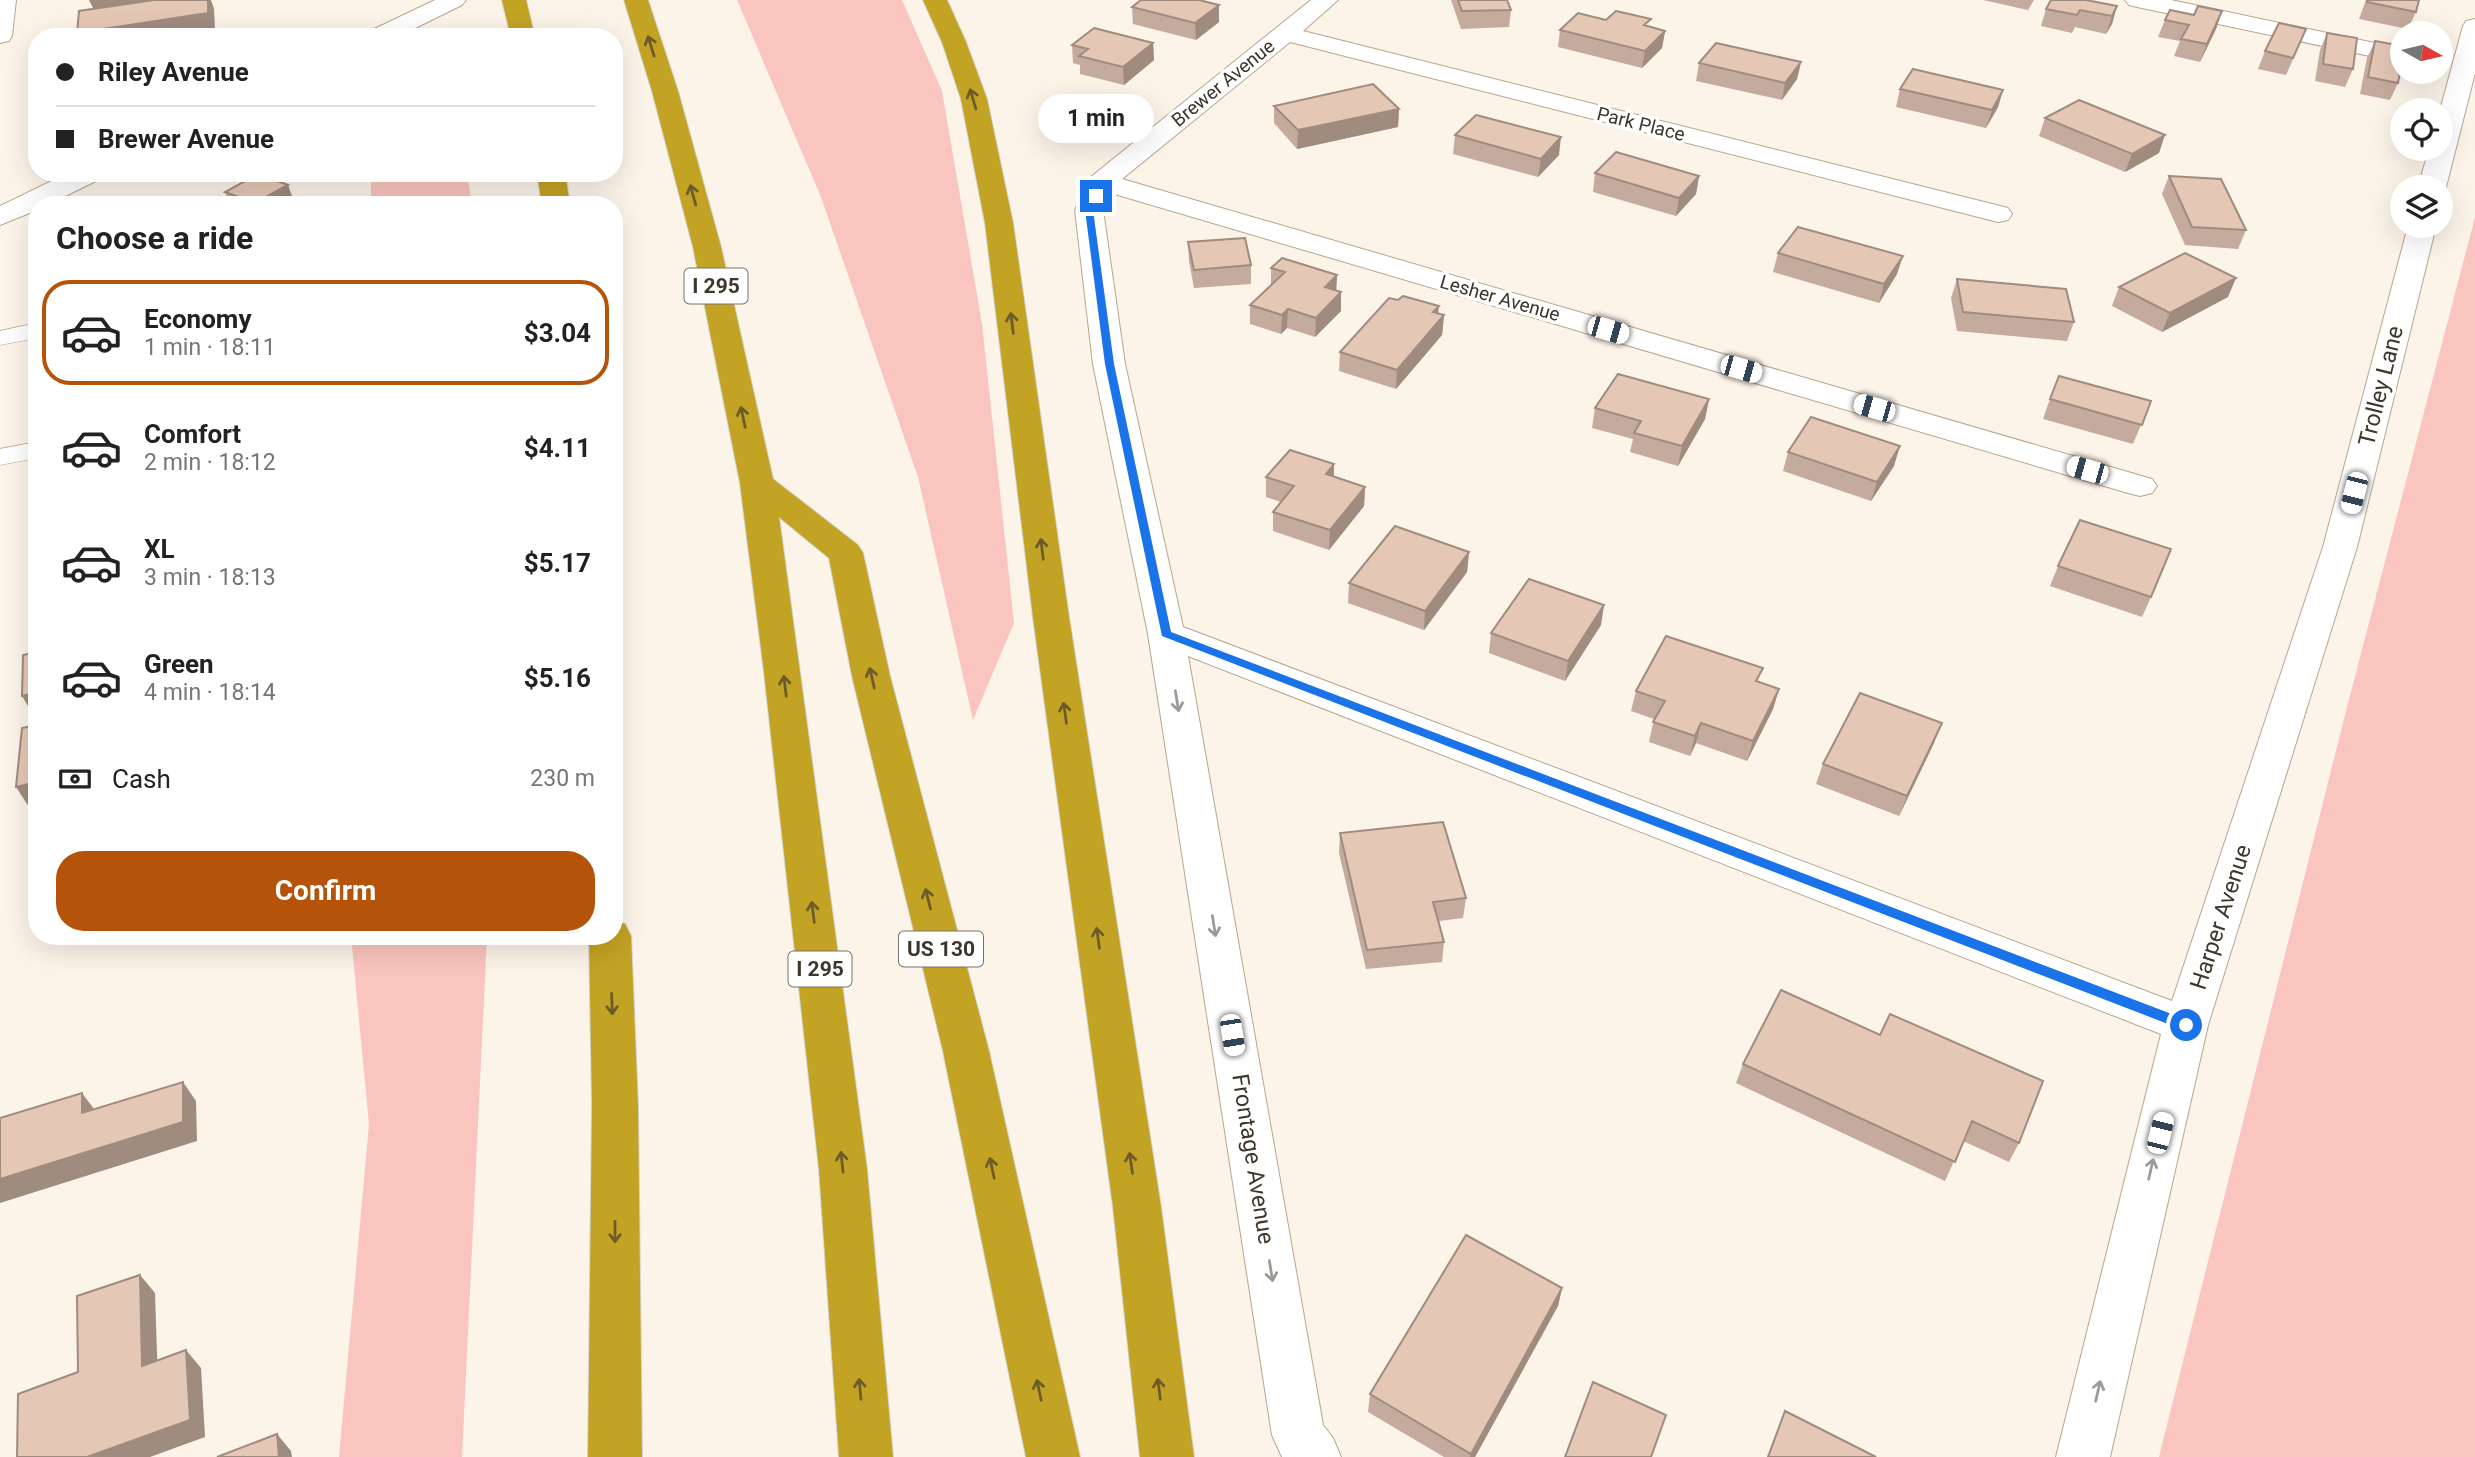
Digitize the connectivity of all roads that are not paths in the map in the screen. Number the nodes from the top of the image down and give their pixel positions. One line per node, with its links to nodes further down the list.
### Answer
1 (4, 0): 12 (street)
2 (454, 0): 9 (street)
3 (514, 0): 10 (highway)
4 (636, 0): 29 (highway, I 295, one-way to 4)
5 (934, 0): 39 (highway, one-way to 5)
6 (1326, 0): 11 (street, Brewer Avenue)
7 (2137, 0): 13 (street)
8 (2475, 26): 14 (street)
9 (396, 28)
10 (521, 28)
11 (1284, 33): 18 (street, Brewer Avenue); 21 (street, Park Place)
12 (0, 36)
13 (2390, 53)
14 (2454, 63)
15 (2449, 84): 16 (street)
16 (2434, 175)
17 (72, 182): 19 (street)
18 (1102, 182): 26 (street, Brewer Avenue); 30 (street, Lesher Avenue)
19 (43, 196)
20 (28, 203): 22 (street)
21 (1998, 214)
22 (0, 217)
23 (2419, 238): 31 (street, Trolley Lane)
24 (28, 332): 25 (lane)
25 (0, 338)
26 (1109, 364): 32 (street, Frontage Avenue)
27 (28, 452): 28 (lane)
28 (0, 457)
29 (757, 484): 37 (highway, I 295, one-way to 29); 38 (highway, US 130, one-way to 29)
30 (2140, 486)
31 (2340, 547): 34 (street, Harper Avenue)
32 (1166, 634): 34 (street); 35 (street, Frontage Avenue, one-way to 35)
33 (610, 945): 36 (highway, one-way to 36)
34 (2186, 1025): 40 (street, Harper Avenue, one-way to 34)
35 (1306, 1446)
36 (615, 1457)
37 (866, 1457)
38 (1053, 1457)
39 (1167, 1457)
40 (2082, 1457)

